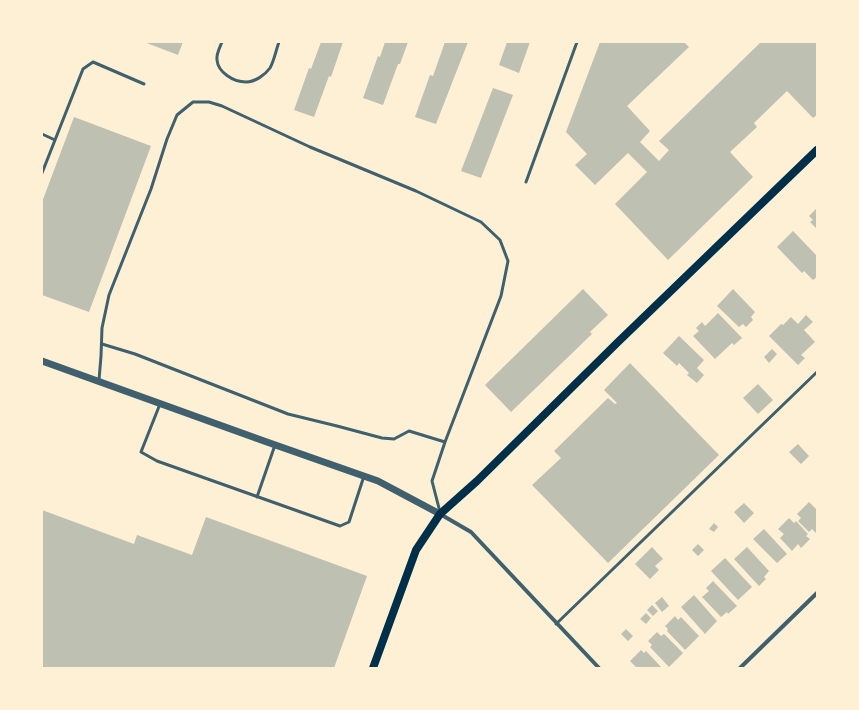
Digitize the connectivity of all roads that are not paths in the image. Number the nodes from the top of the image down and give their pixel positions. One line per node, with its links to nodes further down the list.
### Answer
1 (222, 42): 2 (lane)
2 (279, 42)
3 (577, 42): 9 (lane)
4 (144, 84): 6 (lane)
5 (42, 134): 6 (lane)
6 (55, 140): 8 (lane)
7 (817, 150): 19 (main road)
8 (42, 174)
9 (526, 182)
10 (102, 344): 13 (lane); 15 (lane); 15 (lane)
11 (42, 361): 13 (street)
12 (817, 372): 21 (lane)
13 (99, 381): 14 (street)
14 (160, 404): 16 (street); 18 (lane)
15 (444, 442): 19 (lane)
16 (275, 445): 17 (street); 18 (lane)
17 (364, 476): 18 (lane); 19 (street)
18 (257, 497)
19 (440, 514): 21 (street); 22 (main road)
20 (817, 593): 24 (street)
21 (556, 624): 23 (street)
22 (373, 668)
23 (599, 668)
24 (740, 668)

